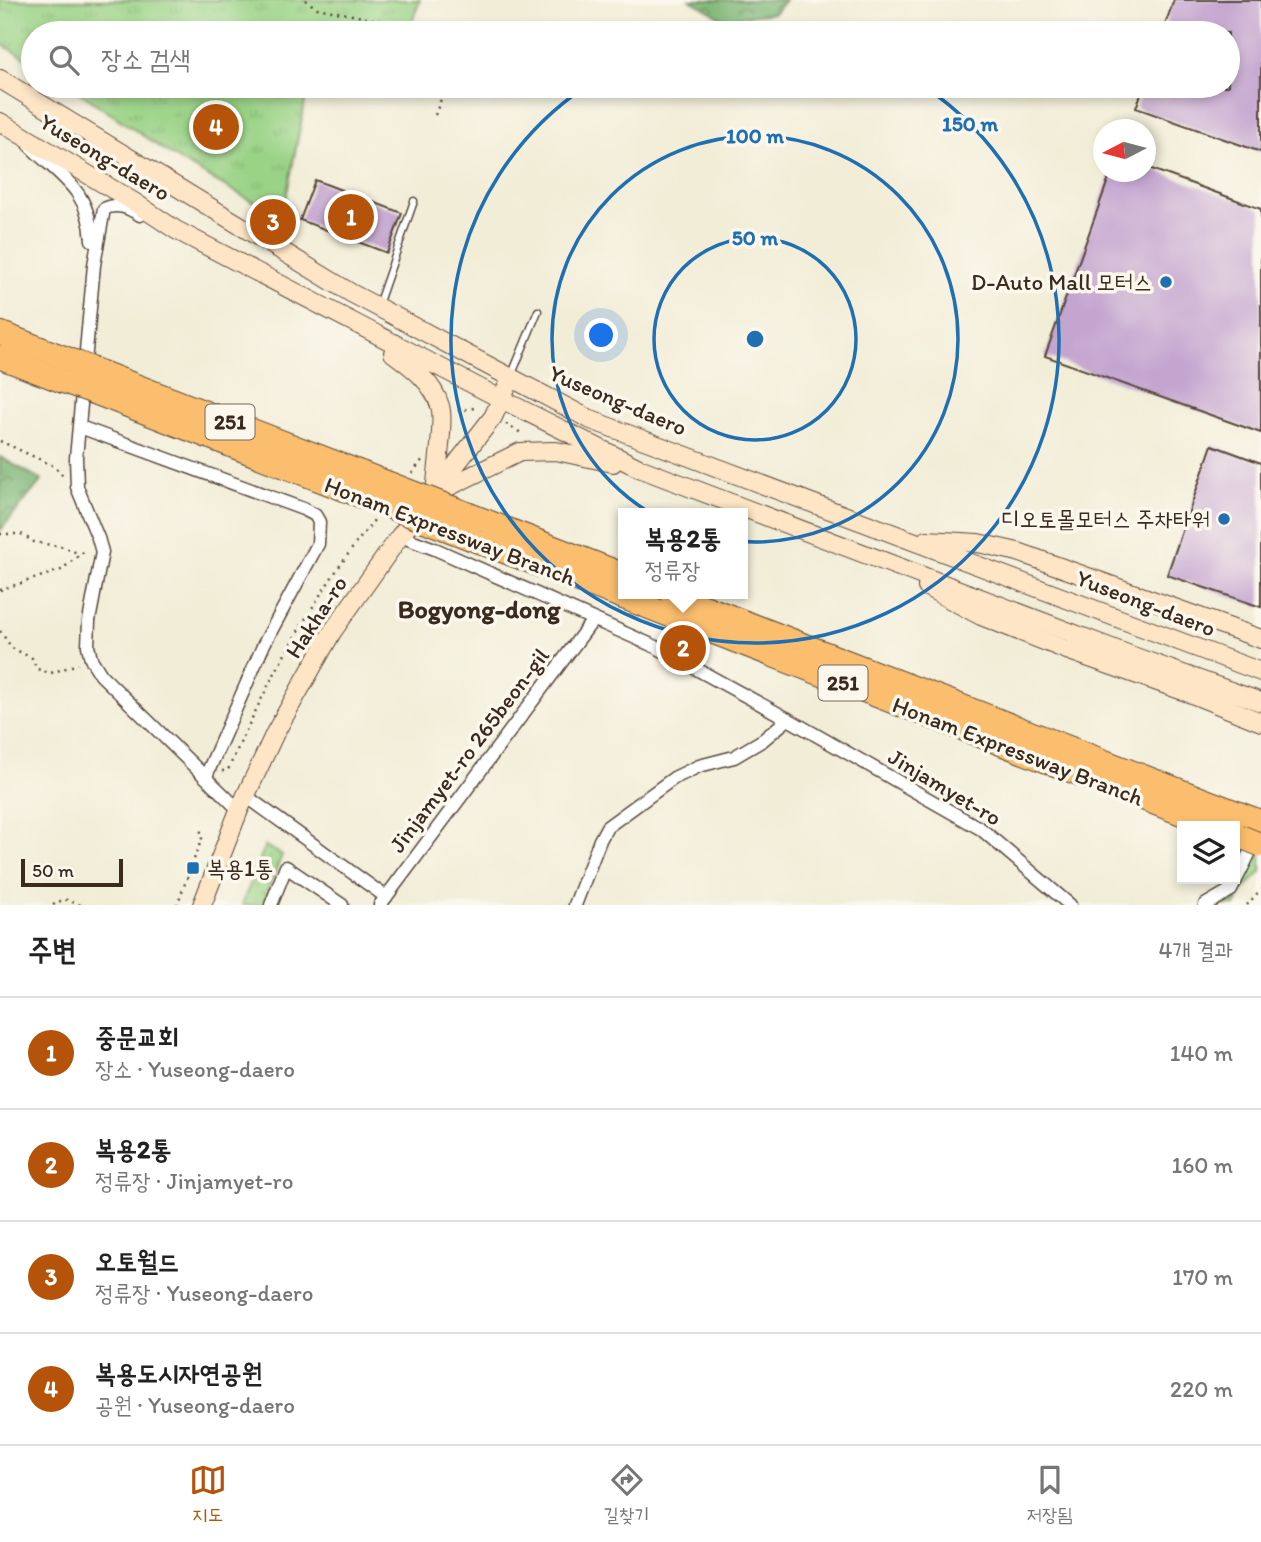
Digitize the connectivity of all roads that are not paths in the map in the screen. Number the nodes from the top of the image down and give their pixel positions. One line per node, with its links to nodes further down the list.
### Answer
1 (0, 79): 2 (street, Yuseong-daero)
2 (21, 92)
3 (31, 98): 8 (street, Yuseong-daero)
4 (7, 126): 6 (street, Yuseong-daero); 7 (street)
5 (414, 201): 8 (lane)
6 (176, 230): 7 (street); 10 (street, Yuseong-daero)
7 (94, 265): 16 (street)
8 (377, 307): 14 (street, Yuseong-daero)
9 (538, 310): 14 (lane)
10 (350, 322): 15 (street, Yuseong-daero); 18 (street)
11 (0, 333): 13 (highway, Honam Expressway Branch / 251)
12 (0, 356): 13 (highway, Honam Expressway Branch / 251)
13 (65, 370): 21 (highway, Honam Expressway Branch / 251, bridge)
14 (511, 379): 15 (street, Hakha-ro); 23 (street, Yuseong-daero)
15 (501, 399): 17 (street, Yuseong-daero); 18 (street, Hakha-ro)
16 (79, 427): 35 (street); 35 (street)
17 (639, 468): 18 (street); 19 (street, Yuseong-daero)
18 (435, 494): 22 (street, Hakha-ro)
19 (745, 508)
20 (748, 509): 24 (street, Yuseong-daero)
21 (479, 530): 25 (highway, Honam Expressway Branch / 251); 26 (highway, Honam Expressway Branch / 251)
22 (400, 536): 29 (street, Jinjamyet-ro); 36 (street, Hakha-ro)
23 (909, 539): 30 (street); 31 (street, Yuseong-daero)
24 (872, 556): 32 (street, Yuseong-daero); 34 (street)
25 (618, 573)
26 (618, 586)
27 (650, 599): 37 (highway, Honam Expressway Branch / 251)
28 (684, 599): 38 (highway, Honam Expressway Branch / 251)
29 (593, 620): 33 (street, Jinjamyet-ro); 40 (street, Jinjamyet-ro 265beon-gil)
30 (1261, 639)
31 (1261, 672)
32 (1261, 702)
33 (788, 719): 44 (street); 45 (street, Jinjamyet-ro)
34 (1261, 722)
35 (212, 774): 36 (street)
36 (242, 803): 40 (street); 41 (street, Hakha-ro)
37 (1202, 821)
38 (1249, 828): 39 (highway, Honam Expressway Branch / 251, bridge); 46 (street)
39 (1261, 845)
40 (383, 901)
41 (202, 905)
42 (271, 905): 43 (street)
43 (342, 905)
44 (575, 905)
45 (1070, 905)
46 (1205, 905)

